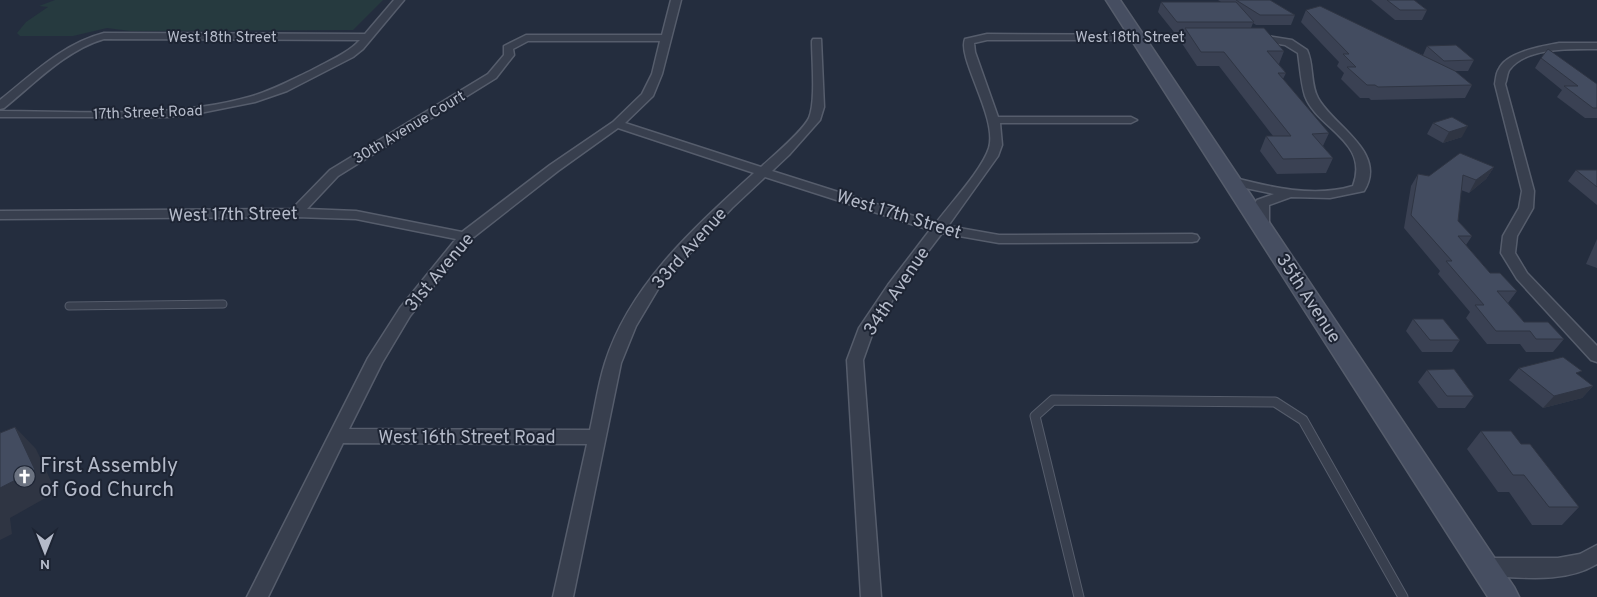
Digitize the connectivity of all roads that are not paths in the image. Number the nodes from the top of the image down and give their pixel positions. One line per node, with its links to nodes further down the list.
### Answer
1 (399, 0): 4 (street, 17th Street Road)
2 (676, 0): 8 (street, 31st Avenue)
3 (1113, 0): 5 (main road, 35th Avenue)
4 (367, 37): 12 (street, West 18th Street); 13 (street, 17th Street Road)
5 (1138, 37): 6 (street, West 18th Street); 9 (street, West 18th Street); 18 (main road, 35th Avenue)
6 (1212, 37)
7 (1241, 37): 19 (street)
8 (666, 38): 16 (street, 31st Avenue); 20 (street, 30th Avenue Court)
9 (972, 39): 14 (street, 34th Avenue)
10 (817, 42): 17 (street, 33rd Avenue)
11 (1597, 46): 28 (street)
12 (0, 106)
13 (0, 114)
14 (992, 120): 15 (street); 23 (street, 34th Avenue)
15 (1131, 120)
16 (617, 124): 17 (street, West 17th Street); 24 (street, 31st Avenue)
17 (763, 172): 23 (street, West 17th Street); 30 (street, 33rd Avenue)
18 (1232, 181): 19 (street); 22 (main road, 35th Avenue)
19 (1288, 194): 22 (street)
20 (296, 213): 21 (street, West 17th Street); 24 (street, West 17th Street)
21 (0, 215)
22 (1262, 225): 32 (main road, 35th Avenue)
23 (939, 229): 25 (street, West 17th Street); 35 (street, 34th Avenue)
24 (465, 237): 29 (street, 31st Avenue)
25 (1192, 238)
26 (223, 304): 27 (lane)
27 (69, 306)
28 (1597, 356)
29 (337, 436): 30 (street, West 16th Street Road); 33 (street, 31st Avenue)
30 (596, 437): 34 (street, 33rd Avenue)
31 (1597, 554): 32 (street)
32 (1485, 567): 38 (main road, 35th Avenue)
33 (257, 597)
34 (563, 597)
35 (871, 597)
36 (1079, 597): 37 (lane)
37 (1403, 597)
38 (1504, 597)

